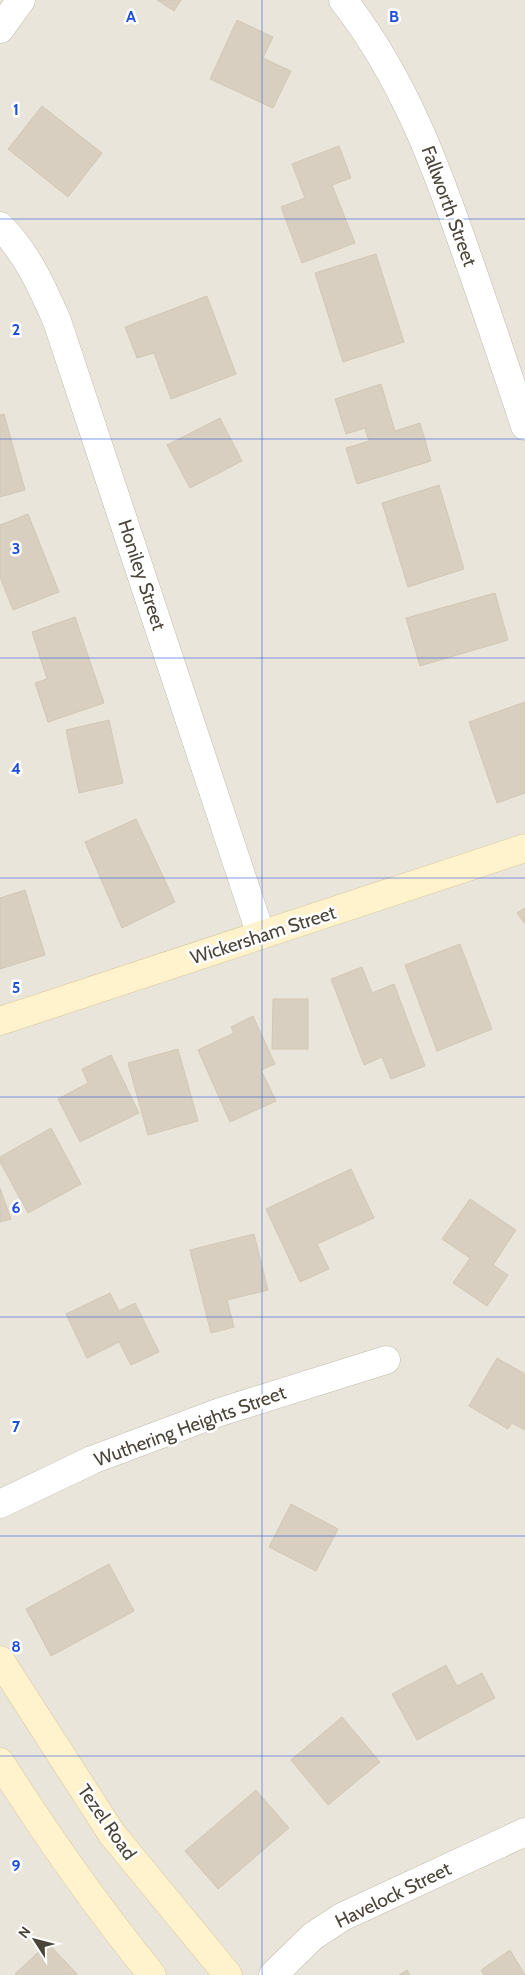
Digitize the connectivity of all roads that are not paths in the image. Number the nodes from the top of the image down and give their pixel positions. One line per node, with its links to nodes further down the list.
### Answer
1 (21, 0): 3 (street)
2 (343, 0): 5 (street, Fallworth Street)
3 (0, 28)
4 (0, 226): 7 (street, Honiley Street)
5 (525, 426)
6 (525, 848): 7 (main road, Wickersham Street)
7 (261, 935): 8 (main road, Wickersham Street)
8 (0, 1021)
9 (386, 1360): 10 (street, Wuthering Heights Street)
10 (0, 1504)
11 (0, 1660): 15 (main road, Tezel Road)
12 (0, 1762): 14 (main road)
13 (525, 1832): 16 (street, Havelock Street)
14 (152, 1975)
15 (228, 1975)
16 (273, 1975)

